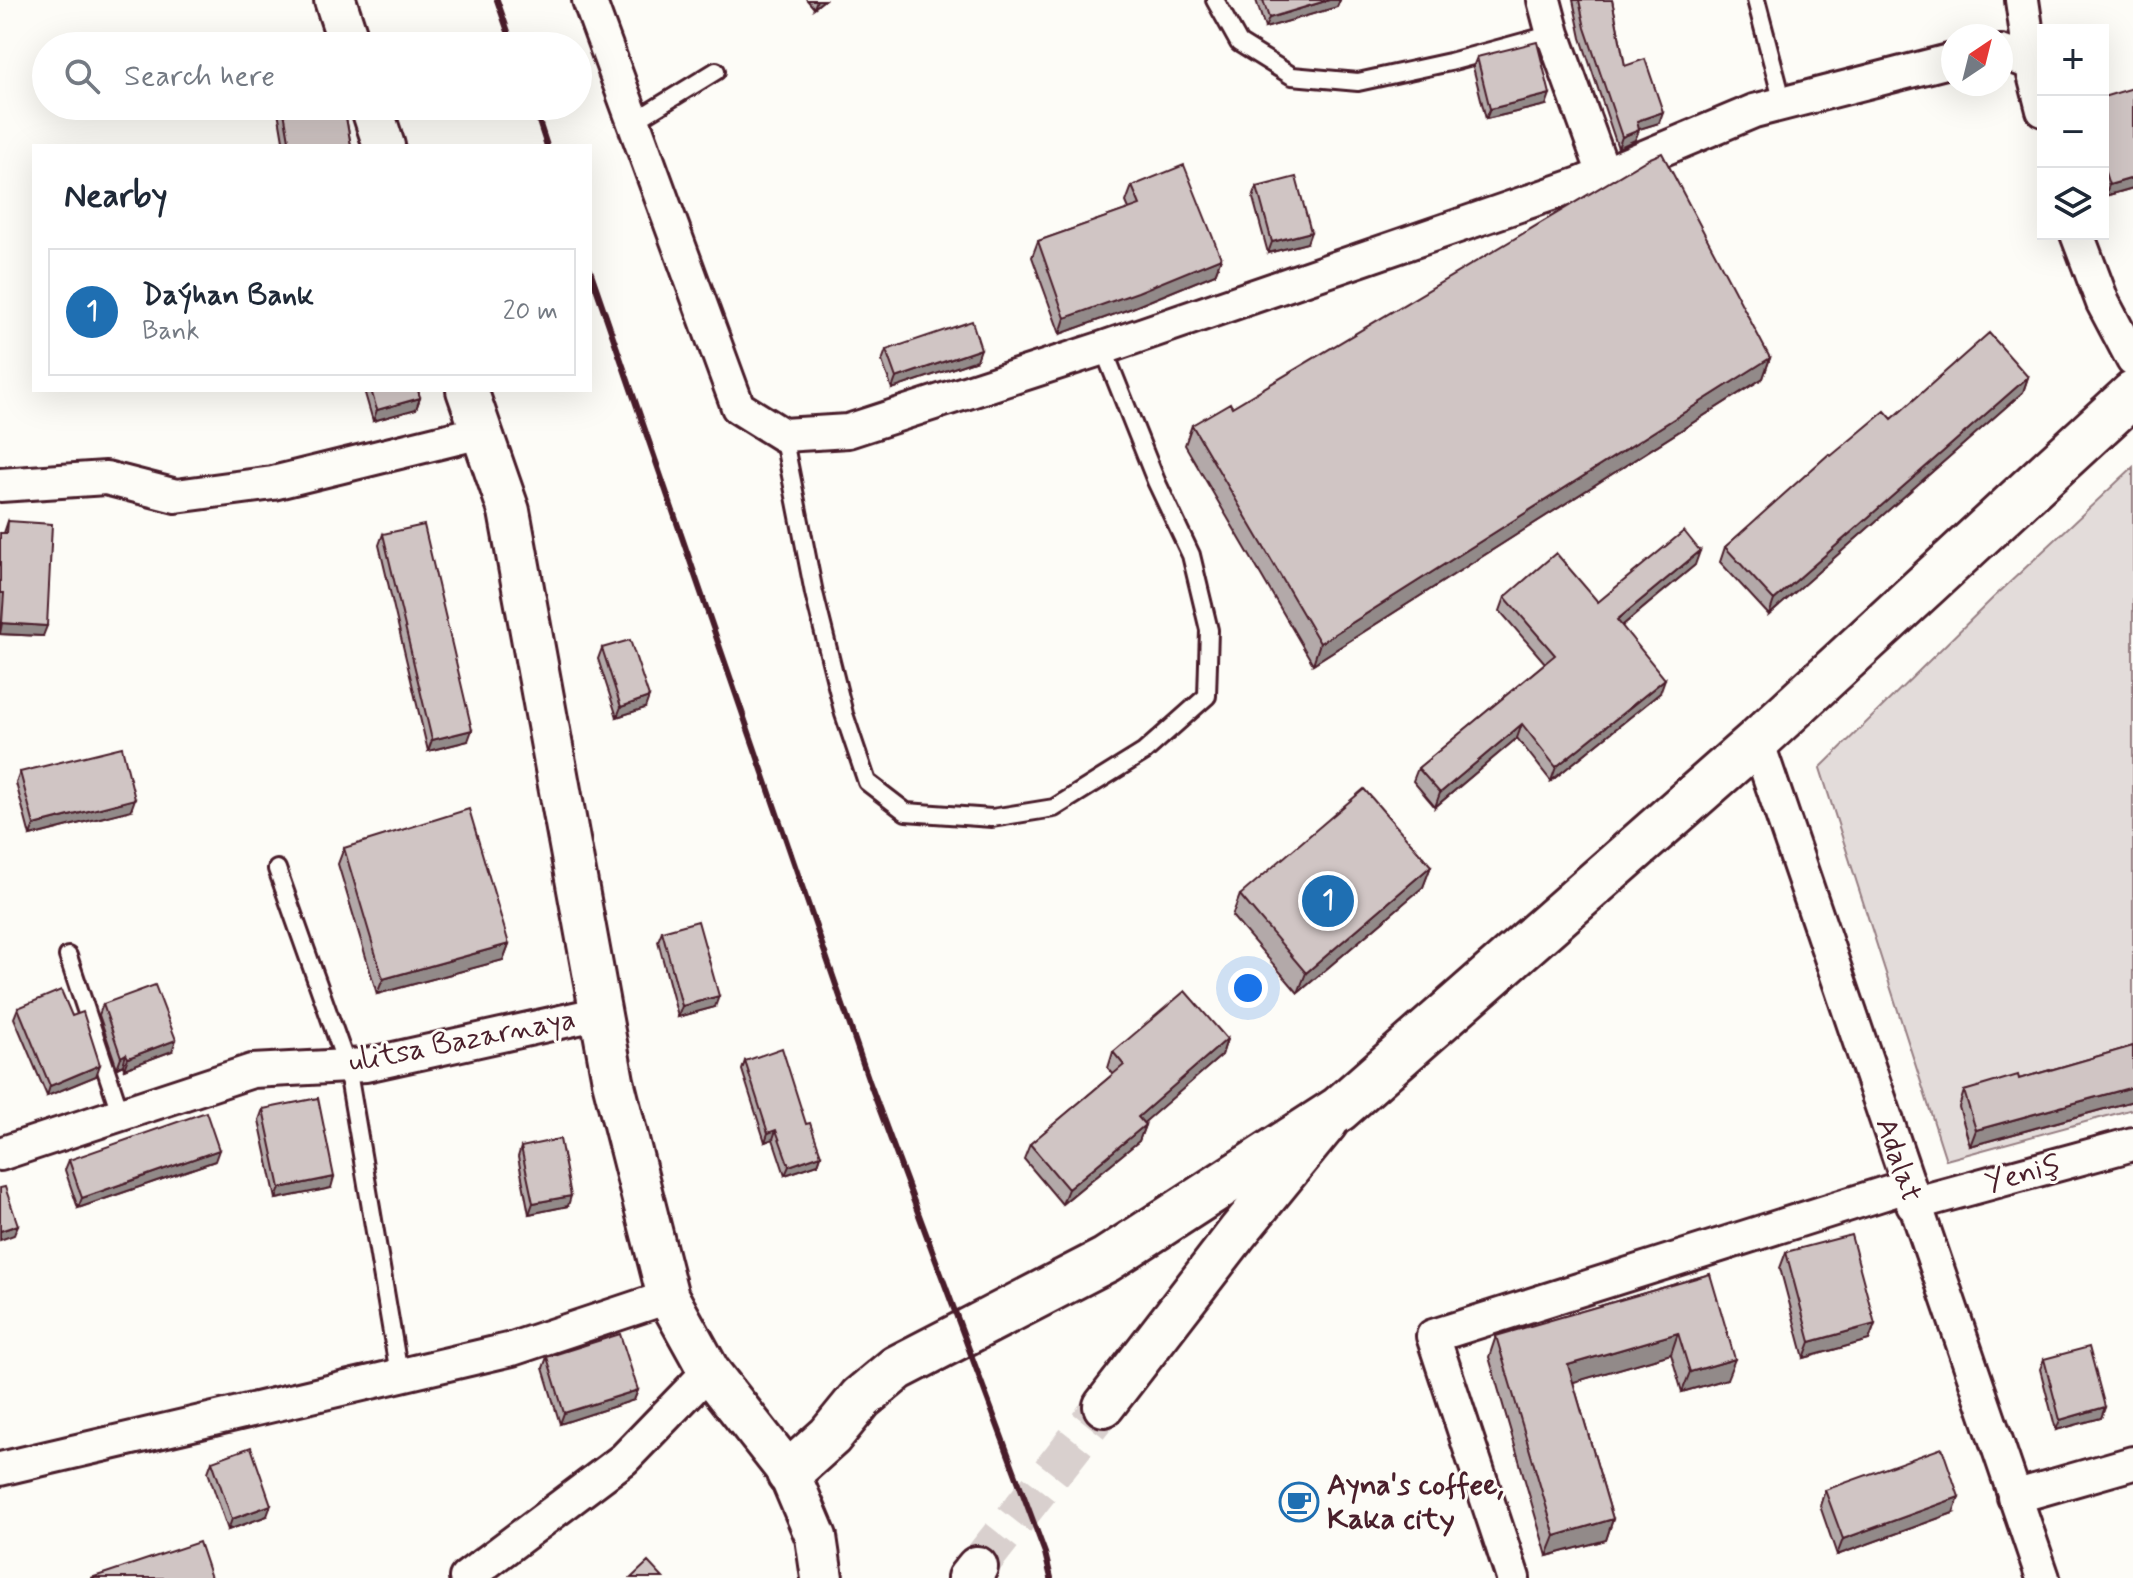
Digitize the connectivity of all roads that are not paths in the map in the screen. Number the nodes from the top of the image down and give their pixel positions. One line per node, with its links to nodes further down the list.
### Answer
1 (335, 0): 7 (street)
2 (589, 0): 15 (street)
3 (1215, 0): 8 (lane)
4 (1544, 0): 8 (street)
5 (1756, 0): 13 (lane)
6 (2022, 0): 9 (street)
7 (345, 32)
8 (1553, 34): 17 (street)
9 (2016, 57): 12 (street)
10 (1941, 63): 13 (street)
11 (716, 71): 15 (lane)
12 (2037, 98)
13 (1783, 103): 17 (street)
14 (376, 120): 16 (street)
15 (633, 122): 24 (street)
16 (383, 144)
17 (1604, 174): 19 (street)
18 (2079, 240): 20 (street)
19 (1103, 348): 24 (street); 24 (lane)
20 (2133, 360)
21 (468, 392): 23 (street)
22 (2133, 394): 26 (main road)
23 (481, 432): 25 (street); 29 (street)
24 (783, 435)
25 (0, 485)
26 (1757, 741): 31 (main road); 35 (street, Adalat)
27 (277, 869): 30 (lane)
28 (68, 956): 32 (lane)
29 (601, 1013): 30 (street, ulitsa Bazarnaya); 36 (street)
30 (347, 1066): 32 (street, ulitsa Bazarnaya); 38 (lane)
31 (1339, 1109): 39 (street); 42 (main road)
32 (120, 1112): 34 (street, ulitsa Bazarnaya)
33 (2133, 1144): 35 (street, Yeniş)
34 (0, 1154)
35 (1910, 1195): 43 (street, Adalat); 46 (street, Yeniş)
36 (668, 1297): 37 (street); 38 (street)
37 (709, 1371): 42 (street); 44 (street)
38 (399, 1374): 41 (street)
39 (1104, 1406)
40 (2133, 1463): 43 (street)
41 (0, 1469)
42 (789, 1473): 45 (street)
43 (2014, 1497): 47 (street, Adalat)
44 (466, 1578)
45 (822, 1578)
46 (1513, 1578)
47 (2043, 1578)

